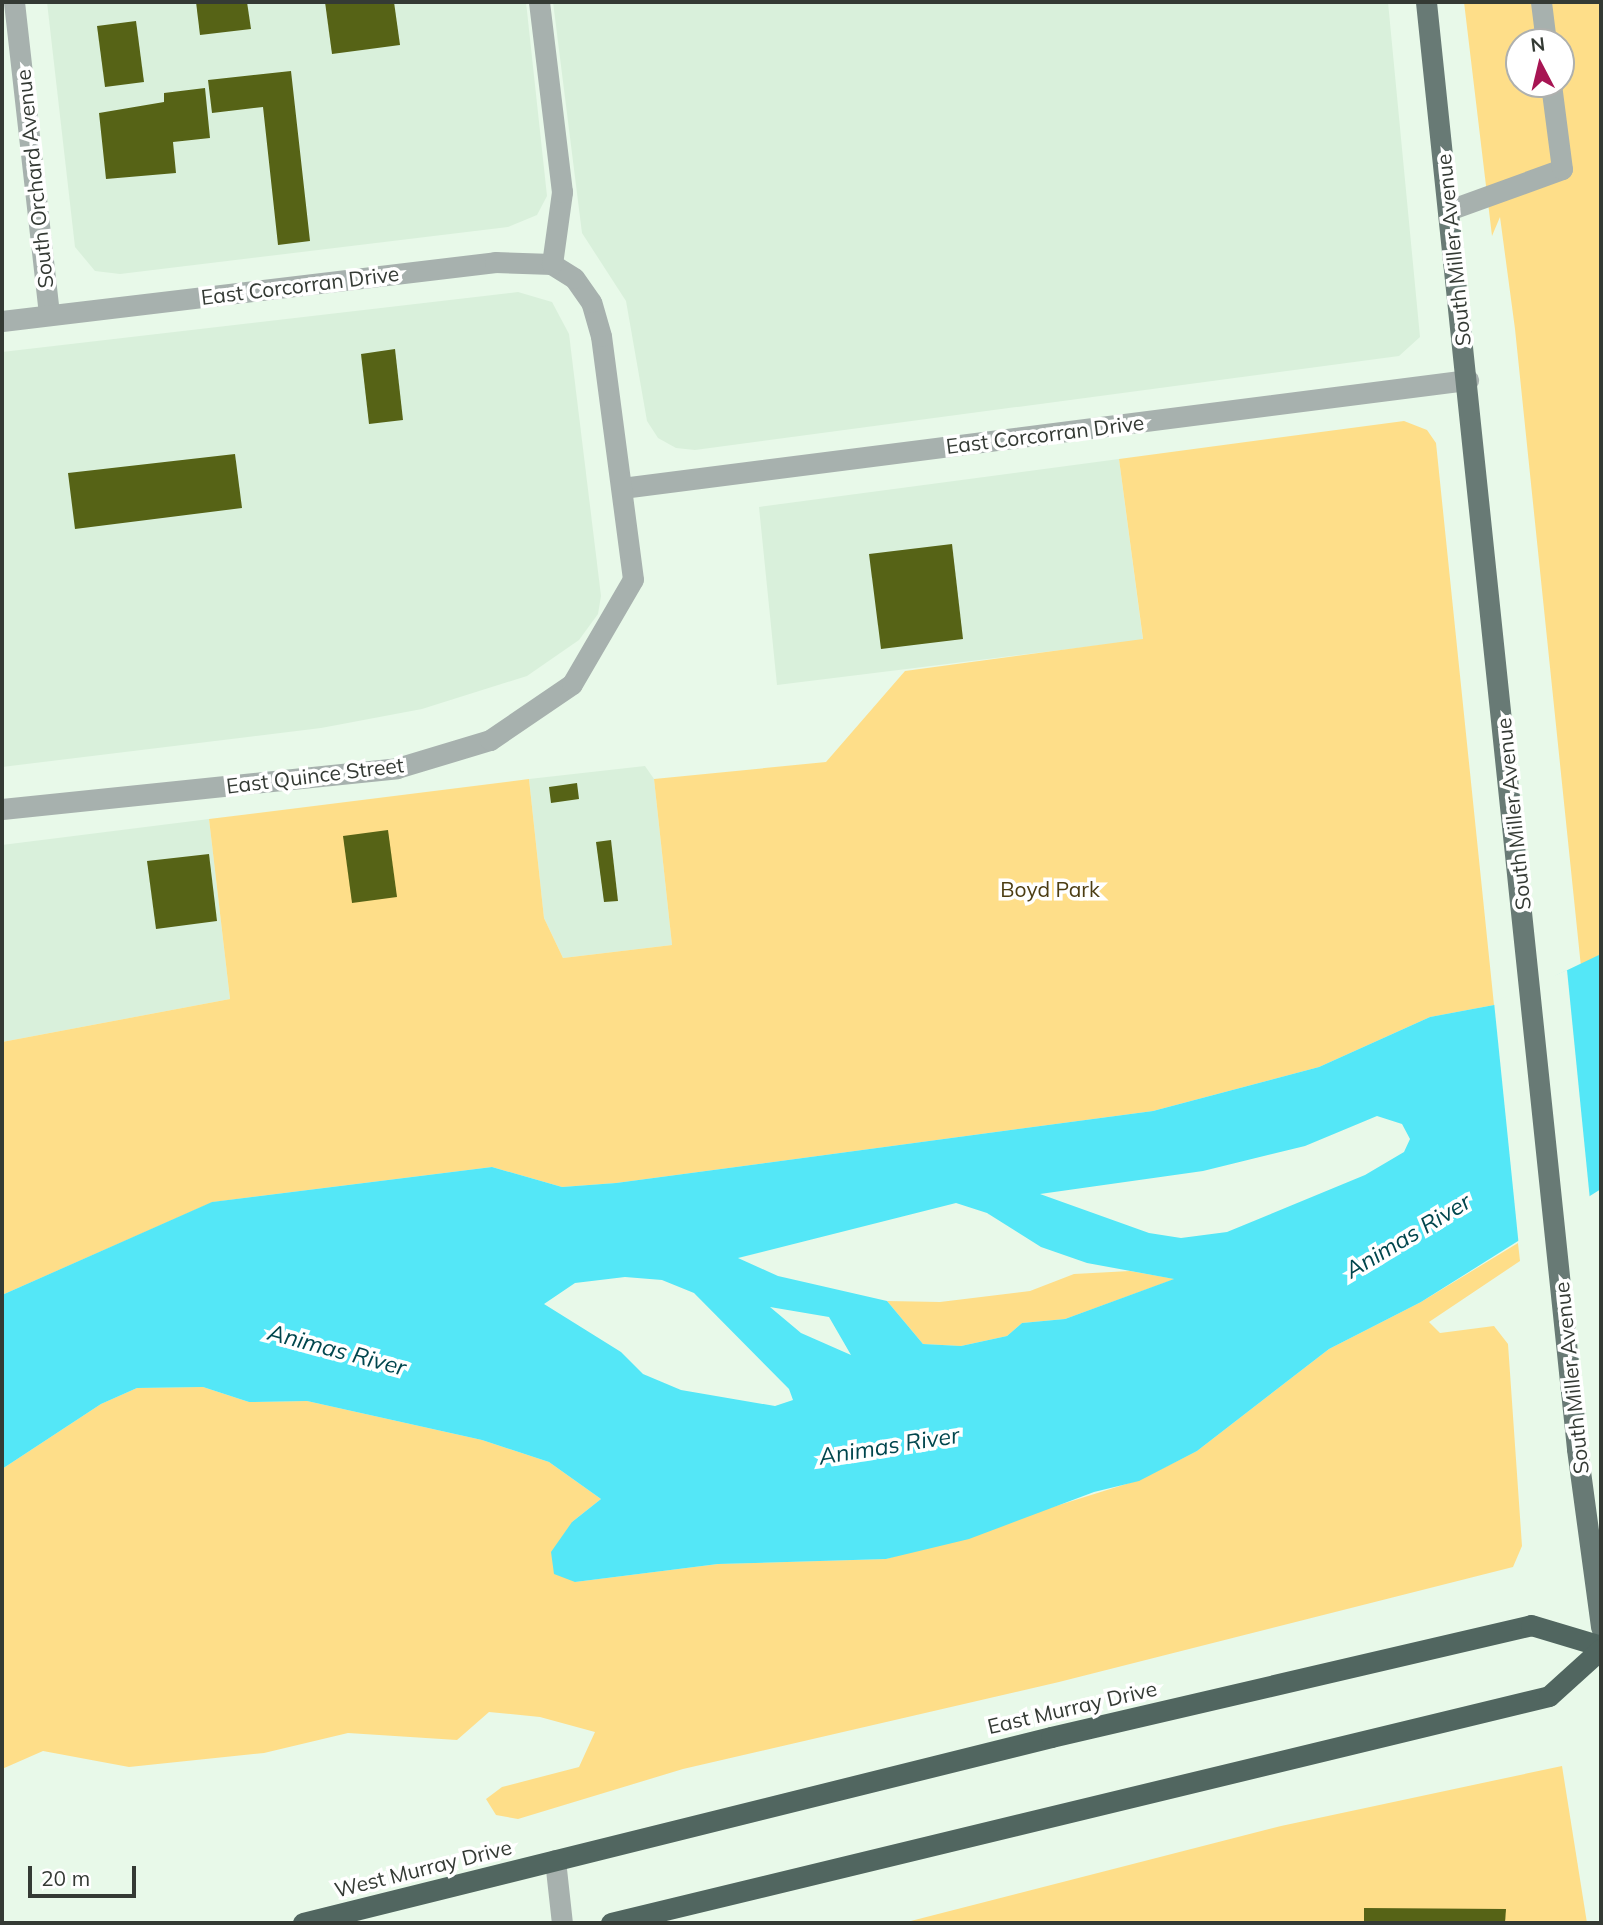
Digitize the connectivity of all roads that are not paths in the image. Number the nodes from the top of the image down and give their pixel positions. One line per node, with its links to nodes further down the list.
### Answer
1 (14, 2): 9 (street, South Orchard Avenue)
2 (539, 2): 8 (street)
3 (1426, 2): 7 (main road, South Miller Avenue)
4 (1541, 2): 5 (street)
5 (1544, 28)
6 (1553, 98): 7 (street)
7 (1449, 210): 11 (main road, South Miller Avenue)
8 (552, 264): 9 (street, East Corcorran Drive); 12 (street)
9 (49, 315): 10 (street, East Corcorran Drive)
10 (2, 320)
11 (1468, 380): 12 (street, East Corcorran Drive); 14 (main road, South Miller Avenue)
12 (622, 488): 13 (street, East Quince Street)
13 (2, 808)
14 (1601, 1627)
15 (1601, 1647): 16 (highway, East Murray Drive); 19 (highway, East Murray Drive)
16 (555, 1860): 17 (highway, West Murray Drive); 18 (street)
17 (303, 1923)
18 (562, 1923)
19 (611, 1923)

